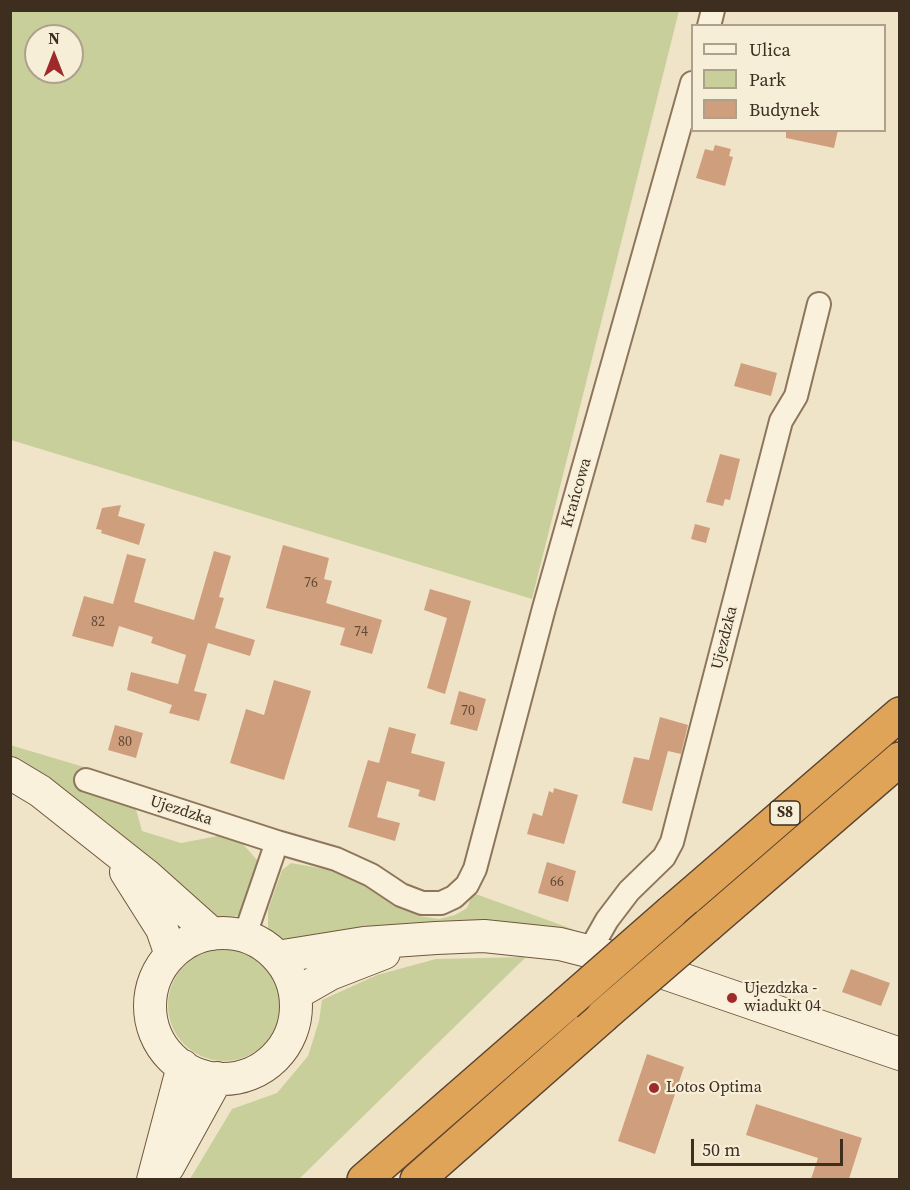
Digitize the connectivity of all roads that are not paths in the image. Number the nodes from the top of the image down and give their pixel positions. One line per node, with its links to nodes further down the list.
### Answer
1 (691, 90): 9 (street, Krańcowa)
2 (819, 304): 13 (street, Ujezdzka)
3 (900, 714): 22 (highway, S8, bridge)
4 (900, 759): 23 (highway, S8, bridge)
5 (10, 773): 8 (main road)
6 (86, 780): 7 (street, Ujezdzka)
7 (277, 842): 9 (street, Ujezdzka); 11 (street)
8 (106, 845): 10 (main road); 14 (main road)
9 (454, 897)
10 (212, 934): 11 (main road); 14 (main road)
11 (245, 935): 15 (main road)
12 (436, 938): 13 (main road); 15 (main road); 16 (main road)
13 (590, 950): 17 (main road)
14 (171, 955): 18 (main road)
15 (277, 957): 16 (main road)
16 (295, 994): 19 (main road)
17 (900, 1054)
18 (183, 1066): 19 (main road); 20 (main road)
19 (218, 1078): 21 (main road)
20 (153, 1179)
21 (160, 1179)
22 (364, 1179)
23 (417, 1179)

